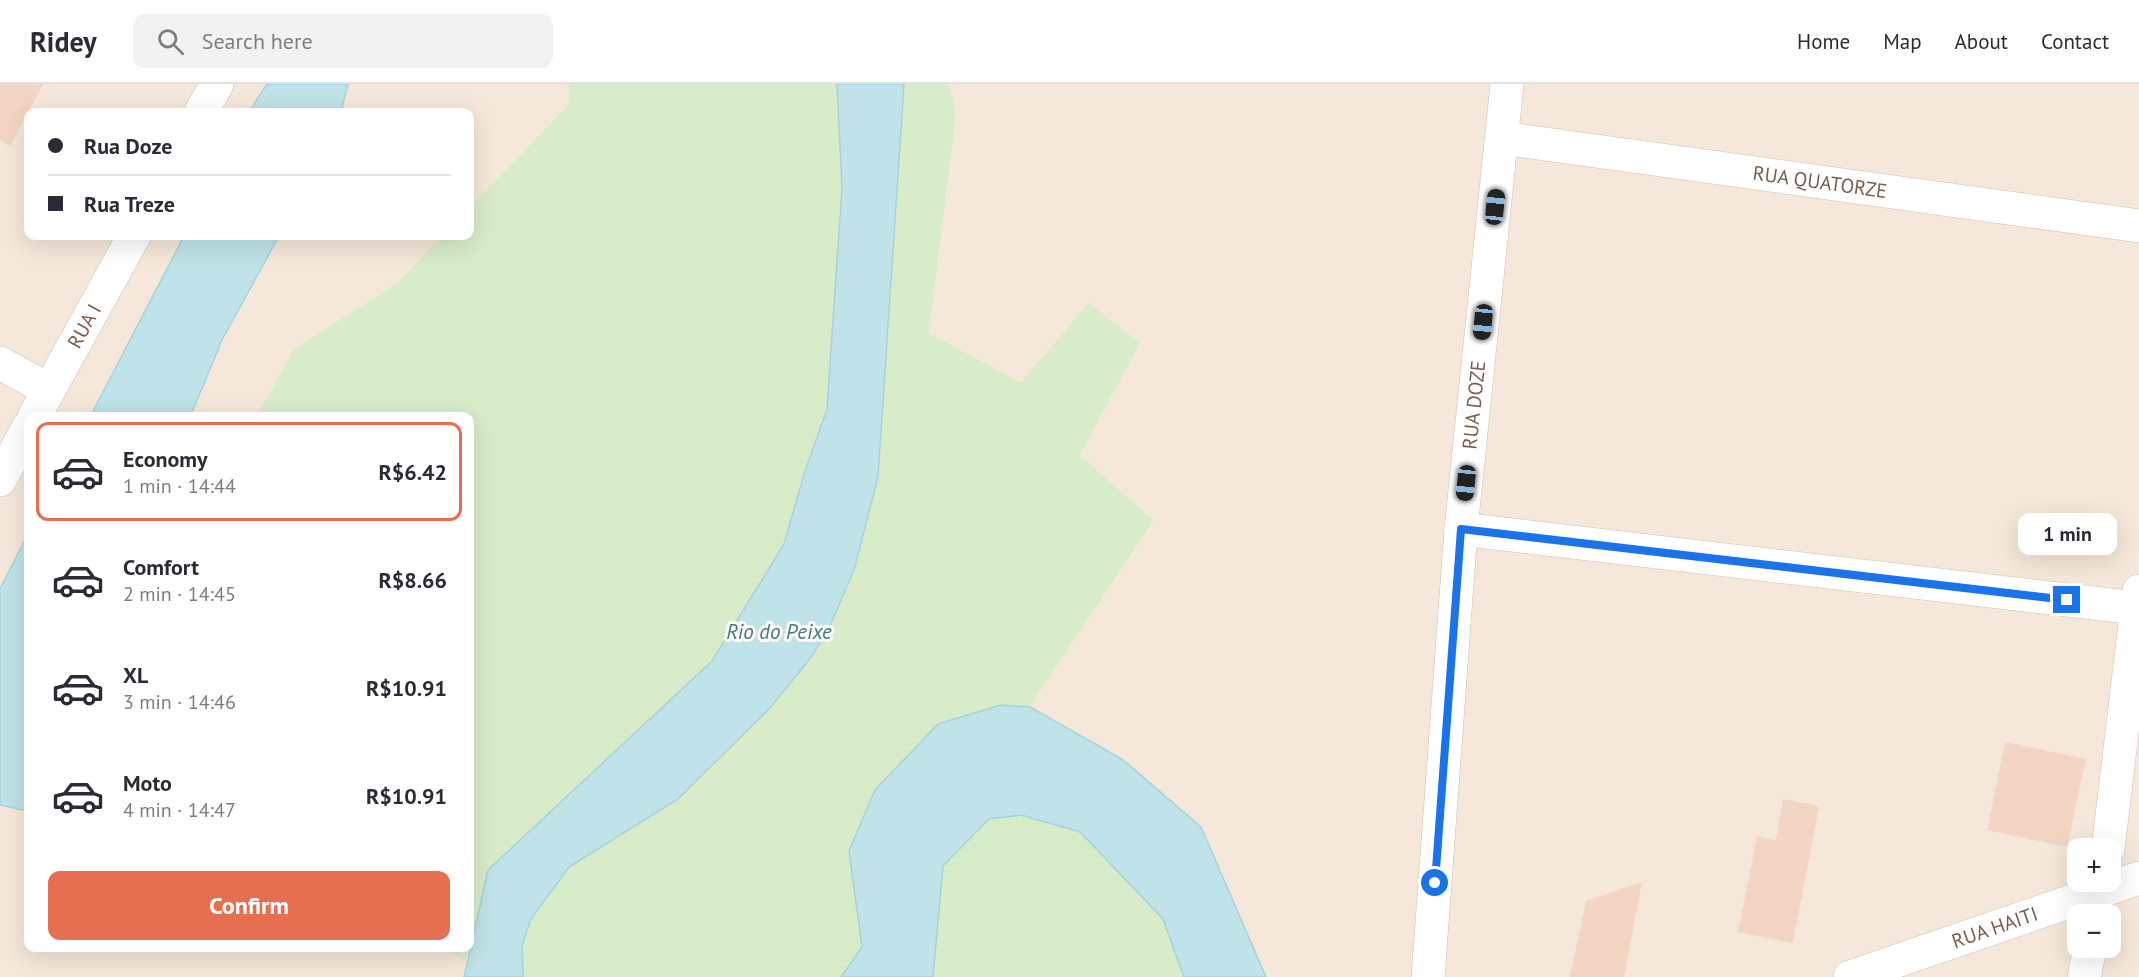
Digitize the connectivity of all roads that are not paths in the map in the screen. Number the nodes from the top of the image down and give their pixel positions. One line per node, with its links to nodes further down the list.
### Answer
1 (217, 84): 3 (street)
2 (1507, 84): 4 (street, RUA DOZE)
3 (203, 108)
4 (1502, 138): 5 (street, RUA QUATORZE); 11 (street, RUA DOZE)
5 (2139, 226)
6 (132, 240): 8 (street, RUA I)
7 (0, 363): 8 (street)
8 (42, 404)
9 (24, 435): 10 (street)
10 (0, 480)
11 (1461, 529): 12 (street); 17 (street, RUA DOZE)
12 (2138, 600): 13 (street)
13 (2109, 838)
14 (2139, 878): 15 (street, RUA HAITI)
15 (2101, 896): 18 (street, RUA HAITI)
16 (2088, 958): 19 (street)
17 (1428, 977)
18 (1850, 977)
19 (2084, 977)

